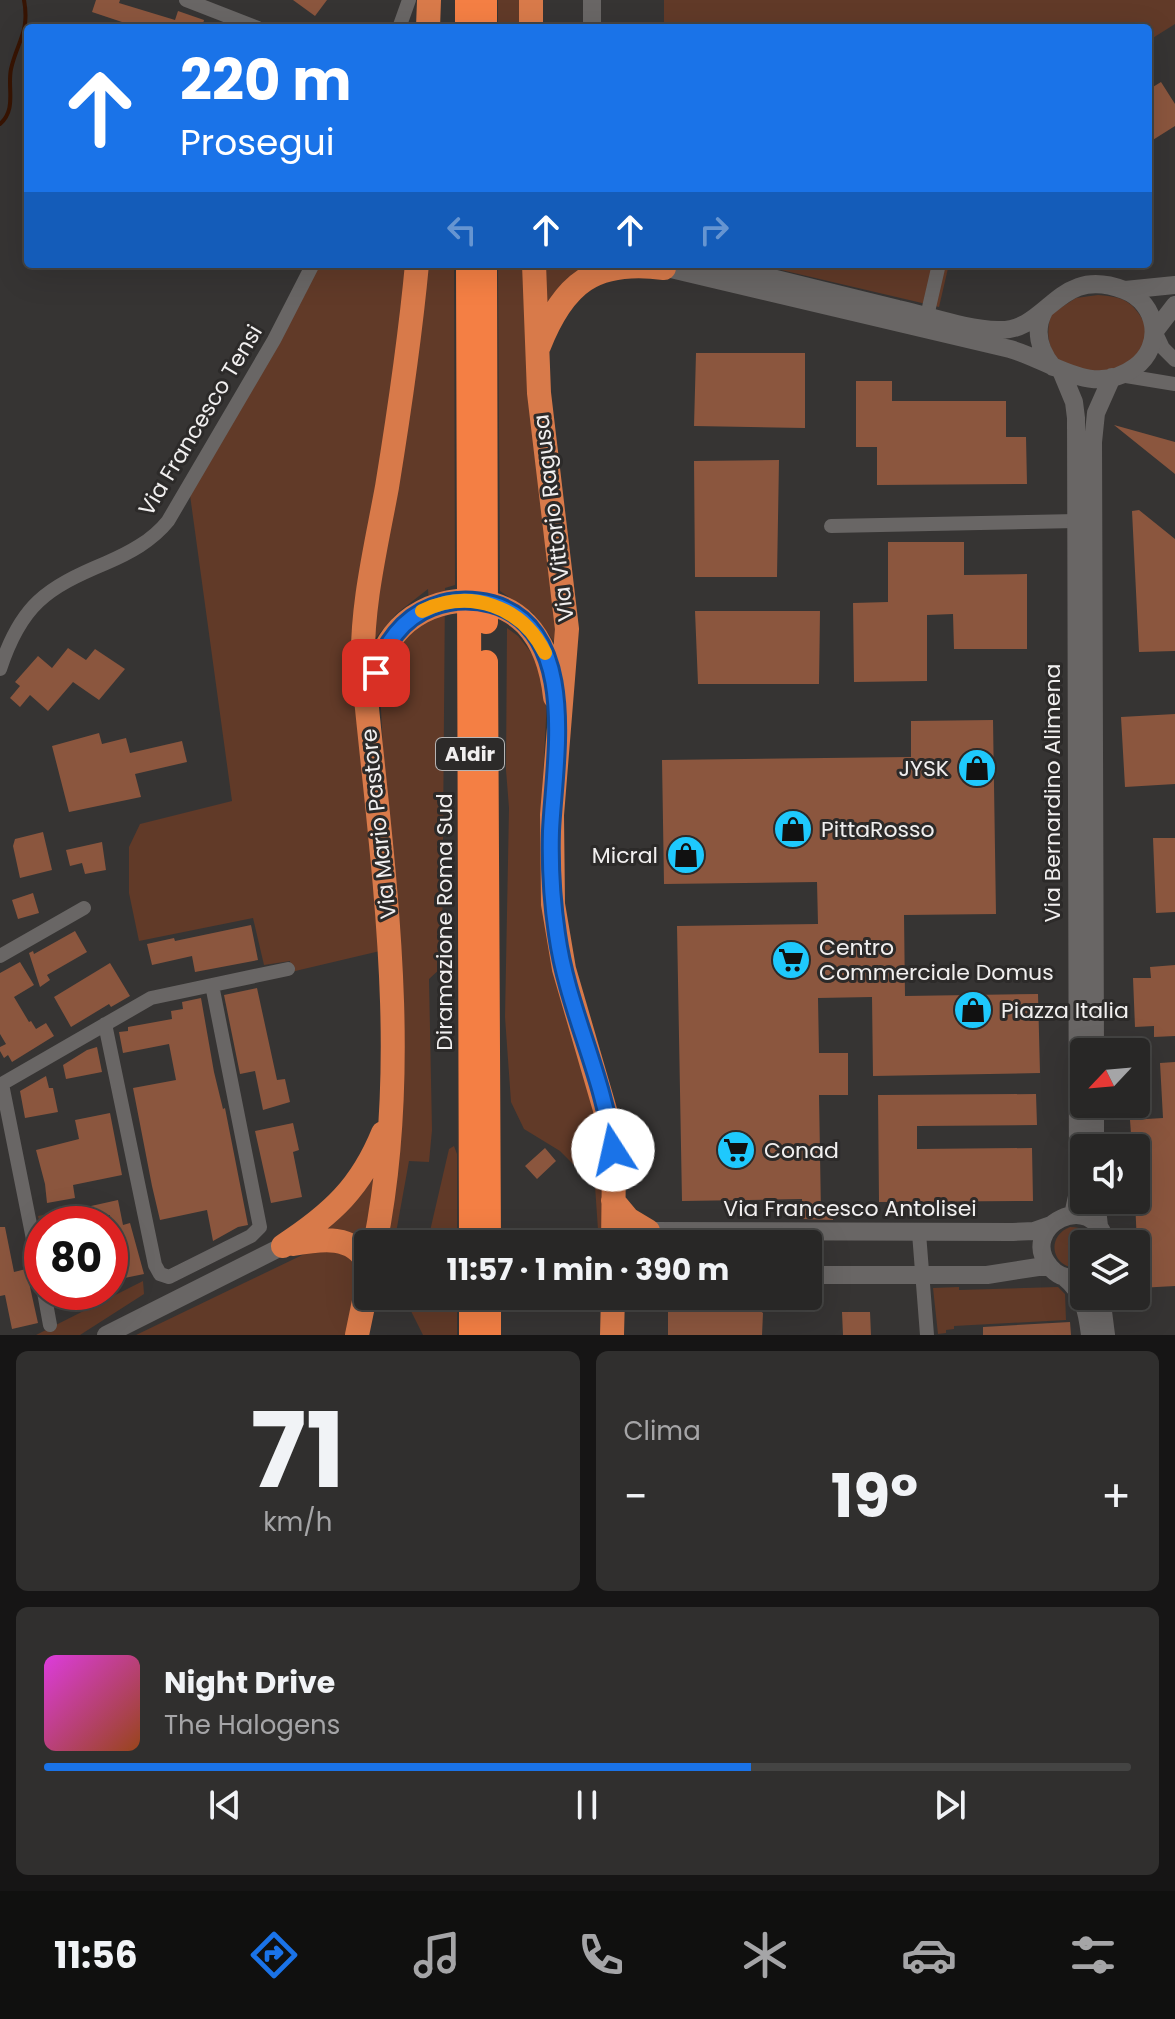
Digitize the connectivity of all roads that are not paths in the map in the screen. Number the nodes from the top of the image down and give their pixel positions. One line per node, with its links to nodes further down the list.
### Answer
1 (186, 0): 9 (street)
2 (409, 0): 10 (street)
3 (429, 0): 11 (highway)
4 (467, 0): 12 (highway)
5 (485, 0): 13 (highway)
6 (531, 0): 14 (highway)
7 (583, 0): 15 (street)
8 (592, 0): 16 (street)
9 (248, 24)
10 (400, 24)
11 (428, 24)
12 (467, 24)
13 (485, 24)
14 (531, 24)
15 (583, 24)
16 (592, 24)
17 (311, 268): 39 (street, Via Francesco Tensi)
18 (417, 268): 40 (highway, Via Mario Pastore)
19 (468, 268): 55 (highway, Diramazione Roma Sud / A1dir)
20 (485, 268): 56 (highway, Diramazione Roma Sud / A1dir)
21 (534, 268): 32 (highway, Via Vittorio Ragusa)
22 (618, 268): 32 (highway)
23 (666, 268): 34 (street)
24 (731, 268): 30 (street)
25 (938, 268): 30 (street)
26 (1175, 285): 27 (street)
27 (1125, 290): 29 (street); 31 (street)
28 (1175, 305): 31 (street)
29 (1044, 311): 30 (street); 34 (street)
30 (927, 316)
31 (1155, 331): 33 (street); 35 (street)
32 (536, 356): 41 (highway, Via Vittorio Ragusa)
33 (1175, 360)
34 (1058, 371): 35 (street); 37 (street, Via Bernardino Alimena)
35 (1116, 376): 36 (street); 47 (street, Via Bernardino Alimena)
36 (1175, 384)
37 (1076, 521): 38 (street); 52 (street, Via Bernardino Alimena)
38 (831, 526)
39 (0, 669)
40 (370, 739): 41 (highway); 49 (highway, Via Mario Pastore)
41 (559, 748): 50 (highway, Via Vittorio Ragusa)
42 (84, 908): 43 (street)
43 (0, 956)
44 (288, 969): 45 (street)
45 (212, 985): 46 (street); 46 (street)
46 (105, 1024): 48 (street)
47 (1095, 1038)
48 (1, 1085): 51 (street)
49 (392, 1095): 54 (highway, Via Mario Pastore); 62 (highway)
50 (613, 1201): 57 (highway, Via Vittorio Ragusa); 58 (highway)
51 (26, 1206)
52 (1073, 1215): 53 (street, Via Francesco Antolisei); 59 (street)
53 (1051, 1225): 60 (street, Via Francesco Antolisei); 64 (street)
54 (377, 1230)
55 (471, 1230)
56 (489, 1230)
57 (613, 1230)
58 (636, 1230)
59 (1098, 1230)
60 (919, 1233): 61 (street, Via Francesco Antolisei); 66 (street)
61 (822, 1234)
62 (283, 1246): 63 (highway); 74 (street)
63 (354, 1248)
64 (1057, 1272): 66 (street); 67 (street); 79 (street)
65 (822, 1275): 66 (street)
66 (922, 1275): 78 (street)
67 (1070, 1275)
68 (47, 1310): 73 (street)
69 (362, 1310): 75 (highway)
70 (471, 1310): 76 (highway)
71 (489, 1310): 77 (highway)
72 (1103, 1310): 80 (street)
73 (50, 1325)
74 (106, 1335)
75 (357, 1335)
76 (471, 1335)
77 (489, 1335)
78 (927, 1335)
79 (1090, 1335)
80 (1106, 1335)

